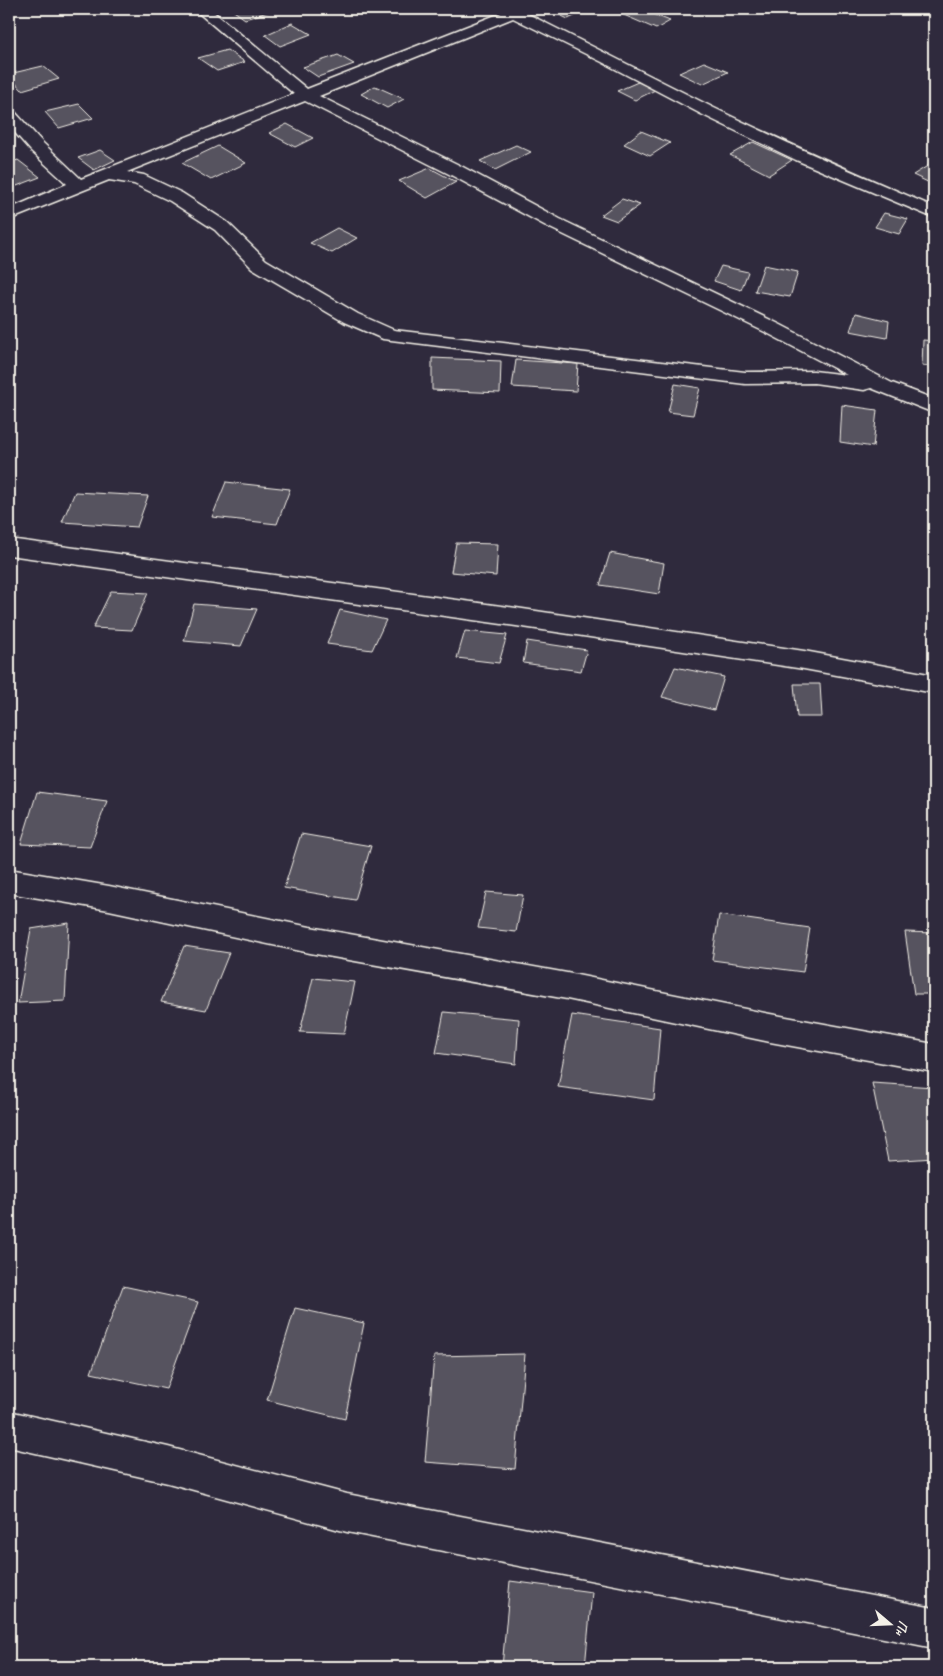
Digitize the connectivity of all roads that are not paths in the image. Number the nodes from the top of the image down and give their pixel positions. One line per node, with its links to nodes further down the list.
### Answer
1 (201, 9): 3 (street)
2 (514, 10): 3 (street); 7 (street)
3 (305, 95): 5 (street); 9 (street)
4 (9, 116): 6 (street)
5 (108, 174): 6 (street); 9 (street)
6 (79, 186): 8 (street)
7 (934, 213)
8 (9, 215)
9 (885, 387): 10 (street)
10 (934, 407)
11 (9, 547): 12 (street)
12 (934, 684)
13 (9, 882): 14 (street)
14 (934, 1058)
15 (9, 1429): 16 (street)
16 (934, 1628)

